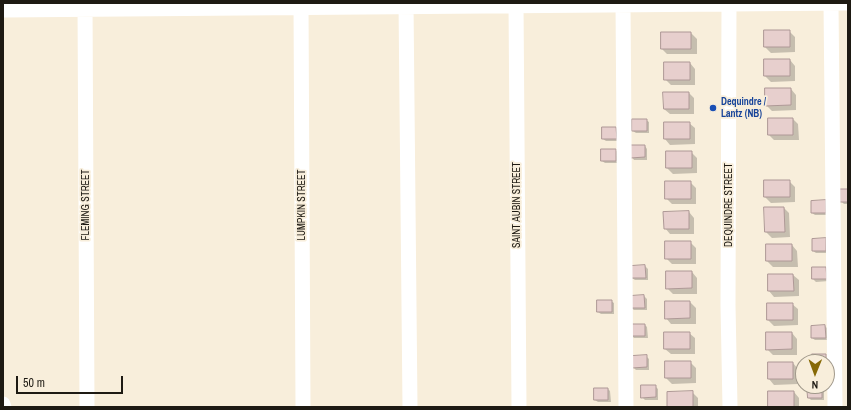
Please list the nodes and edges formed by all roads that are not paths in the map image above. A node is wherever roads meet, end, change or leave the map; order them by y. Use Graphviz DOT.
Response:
graph roads {
  1 [pos="831,3"];
  2 [pos="848,3"];
  3 [pos="729,4"];
  4 [pos="406,5"];
  5 [pos="516,5"];
  6 [pos="623,5"];
  7 [pos="85,6"];
  8 [pos="301,6"];
  9 [pos="3,10"];
  10 [pos="3,404"];
  11 [pos="4,407"];
  12 [pos="87,407"];
  13 [pos="303,407"];
  14 [pos="410,407"];
  15 [pos="519,407"];
  16 [pos="626,407"];
  17 [pos="730,407"];
  18 [pos="835,407"];
  1 -- 2 [label="street"];
  1 -- 3 [label="street"];
  1 -- 18 [label="street"];
  3 -- 6 [label="street"];
  3 -- 17 [label="street, DEQUINDRE STREET"];
  4 -- 5 [label="street"];
  4 -- 8 [label="street"];
  4 -- 14 [label="street"];
  5 -- 6 [label="street"];
  5 -- 15 [label="street, SAINT AUBIN STREET"];
  6 -- 16 [label="street"];
  7 -- 8 [label="street"];
  7 -- 9 [label="street"];
  7 -- 12 [label="street, FLEMING STREET"];
  8 -- 13 [label="street, LUMPKIN STREET"];
  10 -- 11 [label="street"];
}
